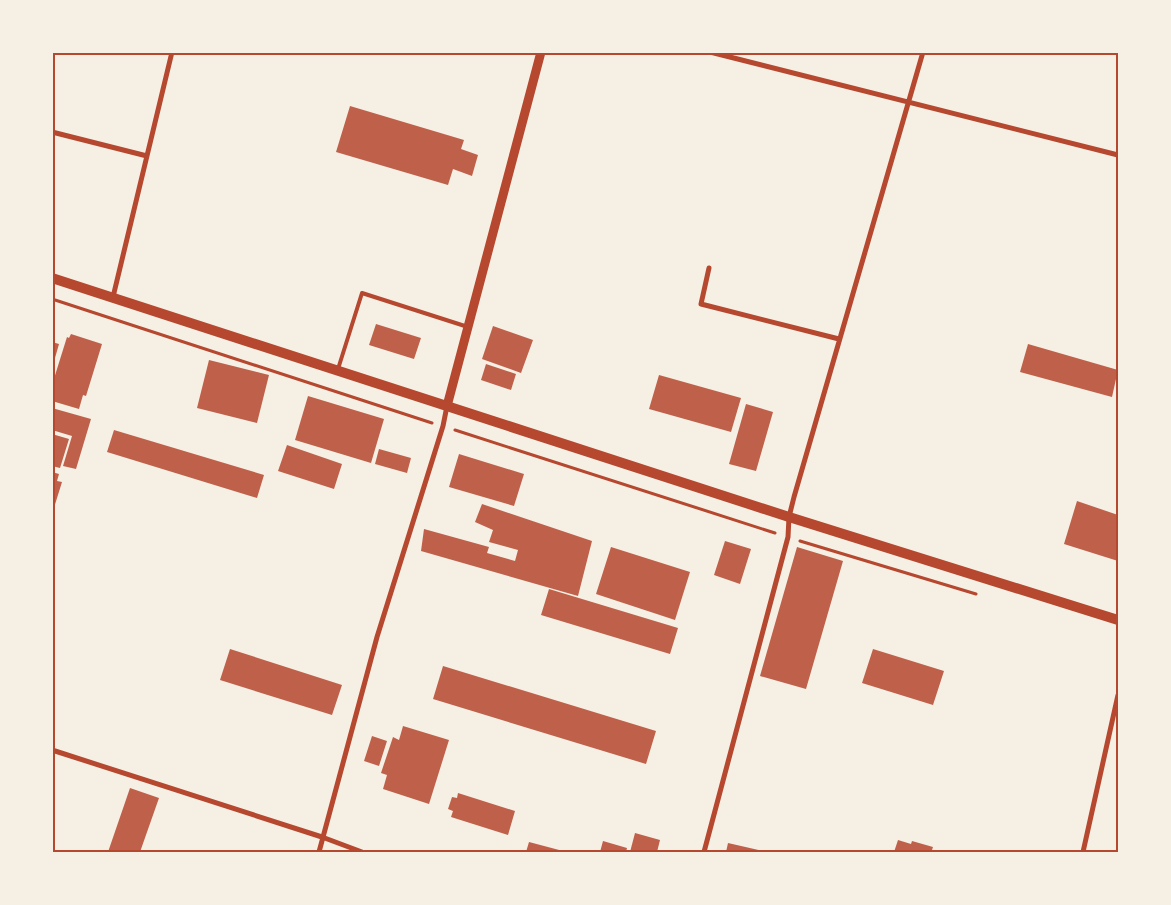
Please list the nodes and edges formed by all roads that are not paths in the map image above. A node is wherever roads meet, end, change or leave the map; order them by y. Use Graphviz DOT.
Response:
graph roads {
  1 [pos="172,52"];
  2 [pos="541,52"];
  3 [pos="710,52"];
  4 [pos="923,52"];
  5 [pos="908,102"];
  6 [pos="52,132"];
  7 [pos="1118,154"];
  8 [pos="147,156"];
  9 [pos="709,268"];
  10 [pos="52,278"];
  11 [pos="113,297"];
  12 [pos="470,328"];
  13 [pos="839,339"];
  14 [pos="337,371"];
  15 [pos="447,406"];
  16 [pos="789,517"];
  17 [pos="1118,620"];
  18 [pos="1118,695"];
  19 [pos="52,750"];
  20 [pos="322,837"];
  21 [pos="319,852"];
  22 [pos="362,852"];
  23 [pos="704,852"];
  24 [pos="1083,852"];
  1 -- 8 [label="street"];
  2 -- 12 [label="street"];
  3 -- 5 [label="street"];
  4 -- 5 [label="street"];
  5 -- 7 [label="street"];
  5 -- 13 [label="street"];
  6 -- 8 [label="street"];
  8 -- 11 [label="street"];
  9 -- 13 [label="street"];
  10 -- 11 [label="main road"];
  11 -- 14 [label="main road"];
  12 -- 14 [label="lane"];
  12 -- 15 [label="street"];
  13 -- 16 [label="street"];
  14 -- 15 [label="main road"];
  15 -- 16 [label="main road"];
  15 -- 20 [label="street"];
  16 -- 17 [label="main road"];
  16 -- 23 [label="street"];
  18 -- 24 [label="street"];
  19 -- 20 [label="street"];
  20 -- 21 [label="street"];
  20 -- 22 [label="street"];
}
